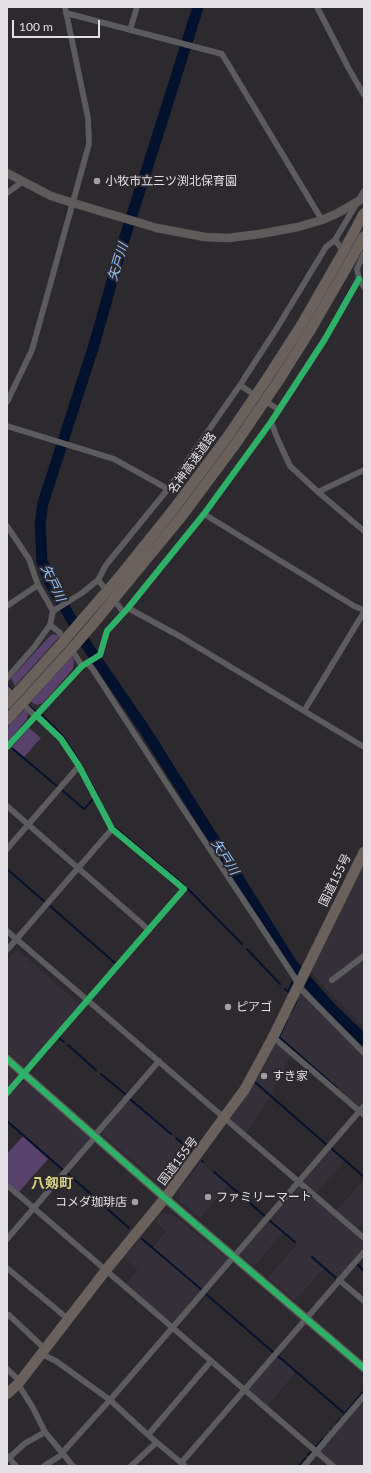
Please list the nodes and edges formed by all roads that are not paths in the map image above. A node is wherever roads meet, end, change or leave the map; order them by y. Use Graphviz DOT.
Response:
graph roads {
  1 [pos="137,7"];
  2 [pos="317,7"];
  3 [pos="65,10"];
  4 [pos="130,30"];
  5 [pos="364,95"];
  6 [pos="7,173"];
  7 [pos="22,182"];
  8 [pos="364,191"];
  9 [pos="7,193"];
  10 [pos="362,200"];
  11 [pos="73,203"];
  12 [pos="364,213"];
  13 [pos="322,220"];
  14 [pos="364,236"];
  15 [pos="335,240"];
  16 [pos="364,253"];
  17 [pos="353,267"];
  18 [pos="359,279"];
  19 [pos="364,287"];
  20 [pos="240,385"];
  21 [pos="250,392"];
  22 [pos="7,402"];
  23 [pos="270,404"];
  24 [pos="280,410"];
  25 [pos="271,422"];
  26 [pos="7,426"];
  27 [pos="364,470"];
  28 [pos="168,490"];
  29 [pos="318,492"];
  30 [pos="204,514"];
  31 [pos="7,526"];
  32 [pos="364,531"];
  33 [pos="98,580"];
  34 [pos="38,585"];
  35 [pos="102,586"];
  36 [pos="118,605"];
  37 [pos="7,606"];
  38 [pos="128,608"];
  39 [pos="54,611"];
  40 [pos="123,612"];
  41 [pos="364,613"];
  42 [pos="50,625"];
  43 [pos="86,664"];
  44 [pos="7,678"];
  45 [pos="7,704"];
  46 [pos="27,708"];
  47 [pos="304,711"];
  48 [pos="36,716"];
  49 [pos="7,720"];
  50 [pos="7,747"];
  51 [pos="364,747"];
  52 [pos="79,766"];
  53 [pos="7,806"];
  54 [pos="28,824"];
  55 [pos="112,829"];
  56 [pos="7,849"];
  57 [pos="364,852"];
  58 [pos="78,868"];
  59 [pos="149,930"];
  60 [pos="7,931"];
  61 [pos="16,939"];
  62 [pos="7,950"];
  63 [pos="364,956"];
  64 [pos="332,980"];
  65 [pos="298,984"];
  66 [pos="87,1000"];
  67 [pos="273,1037"];
  68 [pos="364,1053"];
  69 [pos="7,1059"];
  70 [pos="159,1061"];
  71 [pos="24,1074"];
  72 [pos="7,1093"];
  73 [pos="364,1106"];
  74 [pos="362,1113"];
  75 [pos="225,1118"];
  76 [pos="95,1136"];
  77 [pos="299,1182"];
  78 [pos="7,1185"];
  79 [pos="165,1198"];
  80 [pos="34,1208"];
  81 [pos="364,1238"];
  82 [pos="7,1239"];
  83 [pos="364,1252"];
  84 [pos="235,1257"];
  85 [pos="106,1270"];
  86 [pos="8,1271"];
  87 [pos="339,1280"];
  88 [pos="364,1302"];
  89 [pos="7,1317"];
  90 [pos="306,1318"];
  91 [pos="68,1319"];
  92 [pos="173,1328"];
  93 [pos="43,1351"];
  94 [pos="211,1361"];
  95 [pos="364,1368"];
  96 [pos="7,1369"];
  97 [pos="19,1382"];
  98 [pos="244,1390"];
  99 [pos="7,1394"];
  100 [pos="364,1396"];
  101 [pos="110,1400"];
  102 [pos="45,1432"];
  103 [pos="148,1435"];
  104 [pos="156,1443"];
  105 [pos="316,1452"];
  106 [pos="63,1453"];
  107 [pos="8,1457"];
  108 [pos="183,1464"];
  109 [pos="16,1466"];
  110 [pos="44,1466"];
  111 [pos="73,1466"];
  112 [pos="132,1466"];
  113 [pos="304,1466"];
  114 [pos="333,1466"];
  1 -- 4 [label="street"];
  2 -- 5 [label="street"];
  3 -- 4 [label="street"];
  3 -- 11 [label="street"];
  4 -- 13 [label="street"];
  6 -- 7 [label="street"];
  7 -- 9 [label="street"];
  7 -- 11 [label="street"];
  8 -- 10 [label="street"];
  10 -- 13 [label="street"];
  10 -- 15 [label="street"];
  11 -- 13 [label="street"];
  11 -- 22 [label="street"];
  12 -- 45 [label="highway, 名神高速道路, bridge"];
  14 -- 17 [label="highway, 名神高速道路, bridge"];
  15 -- 17 [label="street"];
  15 -- 20 [label="street"];
  16 -- 17 [label="street"];
  17 -- 18 [label="street"];
  17 -- 49 [label="highway, 名神高速道路, bridge"];
  18 -- 19 [label="street"];
  18 -- 24 [label="street"];
  20 -- 21 [label="street"];
  20 -- 28 [label="street"];
  23 -- 24 [label="street"];
  24 -- 25 [label="street"];
  25 -- 29 [label="street"];
  25 -- 30 [label="street"];
  26 -- 28 [label="street"];
  27 -- 29 [label="street"];
  28 -- 33 [label="street"];
  29 -- 32 [label="street"];
  30 -- 38 [label="street"];
  30 -- 41 [label="street"];
  31 -- 34 [label="street"];
  33 -- 35 [label="street"];
  33 -- 39 [label="street"];
  34 -- 37 [label="street"];
  34 -- 39 [label="street"];
  36 -- 40 [label="street"];
  38 -- 40 [label="street"];
  38 -- 47 [label="street"];
  39 -- 42 [label="street"];
  40 -- 43 [label="street"];
  41 -- 47 [label="street"];
  42 -- 43 [label="street"];
  42 -- 44 [label="street"];
  43 -- 48 [label="street"];
  43 -- 65 [label="street"];
  46 -- 48 [label="street"];
  47 -- 51 [label="street"];
  48 -- 50 [label="street"];
  48 -- 52 [label="street"];
  52 -- 54 [label="street"];
  52 -- 55 [label="street"];
  53 -- 54 [label="street"];
  54 -- 56 [label="street"];
  54 -- 58 [label="street"];
  55 -- 58 [label="street"];
  55 -- 59 [label="street"];
  57 -- 65 [label="highway, 国道155号"];
  58 -- 59 [label="street"];
  58 -- 61 [label="street"];
  59 -- 66 [label="street"];
  60 -- 61 [label="street"];
  61 -- 62 [label="street"];
  61 -- 66 [label="street"];
  63 -- 64 [label="street"];
  65 -- 67 [label="highway, 国道155号"];
  65 -- 68 [label="street"];
  66 -- 70 [label="street"];
  66 -- 71 [label="street"];
  67 -- 74 [label="street"];
  67 -- 75 [label="highway, 国道155号"];
  69 -- 71 [label="street"];
  70 -- 75 [label="street"];
  70 -- 76 [label="street"];
  71 -- 72 [label="street"];
  71 -- 76 [label="street"];
  73 -- 74 [label="street"];
  74 -- 77 [label="street"];
  75 -- 77 [label="street"];
  75 -- 79 [label="highway, 国道155号"];
  76 -- 79 [label="street"];
  76 -- 80 [label="street"];
  77 -- 81 [label="street"];
  77 -- 84 [label="street"];
  78 -- 80 [label="street"];
  79 -- 84 [label="street"];
  79 -- 85 [label="highway, 国道155号"];
  80 -- 82 [label="street"];
  80 -- 85 [label="street"];
  83 -- 87 [label="street"];
  84 -- 90 [label="street"];
  84 -- 92 [label="street"];
  85 -- 91 [label="highway, 国道155号"];
  85 -- 92 [label="street"];
  86 -- 91 [label="street"];
  87 -- 88 [label="street"];
  87 -- 90 [label="street"];
  89 -- 93 [label="street"];
  90 -- 95 [label="street"];
  90 -- 98 [label="street"];
  91 -- 93 [label="highway, 国道155号"];
  92 -- 94 [label="street"];
  92 -- 101 [label="street"];
  93 -- 97 [label="highway, 国道155号"];
  93 -- 101 [label="street"];
  94 -- 98 [label="street"];
  94 -- 103 [label="street"];
  96 -- 97 [label="street"];
  97 -- 99 [label="highway, 国道155号"];
  97 -- 102 [label="street"];
  98 -- 105 [label="street"];
  98 -- 108 [label="street"];
  100 -- 105 [label="street"];
  101 -- 103 [label="street"];
  101 -- 106 [label="street"];
  102 -- 106 [label="street"];
  102 -- 107 [label="street"];
  103 -- 104 [label="street"];
  104 -- 108 [label="street"];
  104 -- 112 [label="street"];
  105 -- 113 [label="street"];
  105 -- 114 [label="street"];
  106 -- 110 [label="street"];
  106 -- 111 [label="street"];
  107 -- 109 [label="street"];
}
